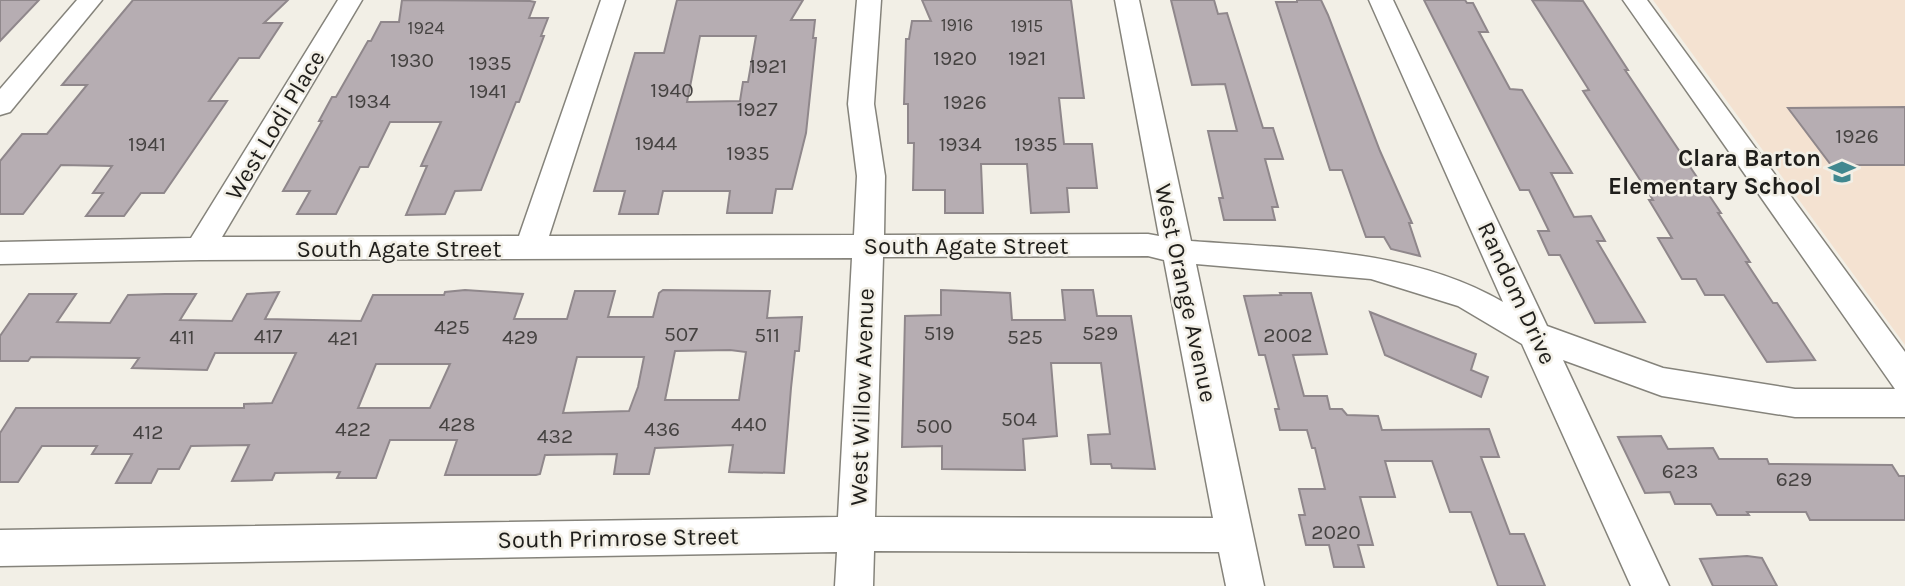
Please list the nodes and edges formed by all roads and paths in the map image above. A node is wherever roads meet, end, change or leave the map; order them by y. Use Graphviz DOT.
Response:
graph roads {
  1 [pos="90,0"];
  2 [pos="350,0"];
  3 [pos="613,0"];
  4 [pos="869,0"];
  5 [pos="1127,0"];
  6 [pos="1381,0"];
  7 [pos="1635,0"];
  8 [pos="0,106"];
  9 [pos="867,247"];
  10 [pos="200,249"];
  11 [pos="530,249"];
  12 [pos="1177,251"];
  13 [pos="0,253"];
  14 [pos="1538,337"];
  15 [pos="1905,378"];
  16 [pos="1905,404"];
  17 [pos="857,534"];
  18 [pos="1236,535"];
  19 [pos="0,548"];
  20 [pos="854,586"];
  21 [pos="1245,586"];
  22 [pos="1650,586"];
  1 -- 8 [label="street"];
  2 -- 10 [label="street, West Lodi Place"];
  3 -- 11 [label="street"];
  4 -- 9 [label="street, West Willow Avenue"];
  5 -- 12 [label="street, West Orange Avenue"];
  6 -- 14 [label="street, Random Drive"];
  7 -- 15 [label="street"];
  9 -- 11 [label="street, South Agate Street"];
  9 -- 12 [label="street, South Agate Street"];
  9 -- 17 [label="street, West Willow Avenue"];
  10 -- 11 [label="street, South Agate Street"];
  10 -- 13 [label="street, South Agate Street"];
  12 -- 14 [label="street, South Agate Street"];
  12 -- 18 [label="street, West Orange Avenue"];
  14 -- 16 [label="street, South Agate Street"];
  14 -- 22 [label="street, Random Drive"];
  17 -- 18 [label="street, South Primrose Street"];
  17 -- 19 [label="street, South Primrose Street"];
  17 -- 20 [label="street, West Willow Avenue"];
  18 -- 21 [label="street, West Orange Avenue"];
}
